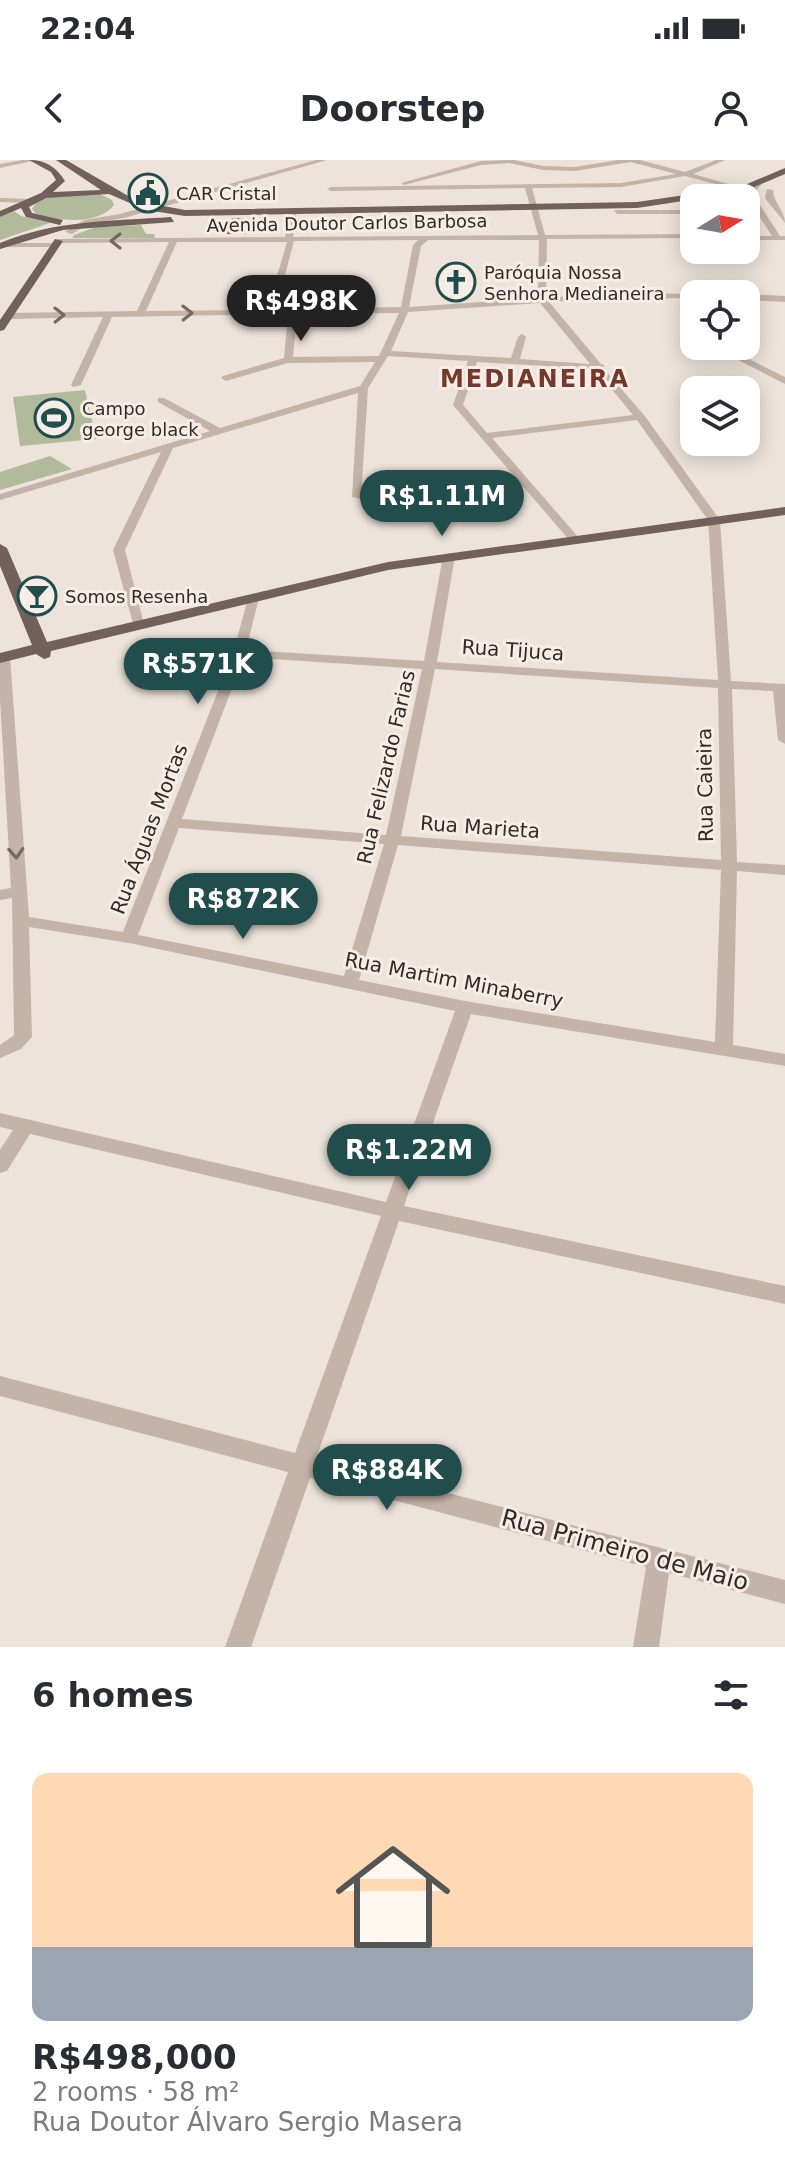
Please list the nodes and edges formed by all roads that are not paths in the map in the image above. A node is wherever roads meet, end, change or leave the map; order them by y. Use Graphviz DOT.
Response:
graph roads {
  1 [pos="33,160"];
  2 [pos="60,160"];
  3 [pos="324,160"];
  4 [pos="537,160"];
  5 [pos="631,160"];
  6 [pos="722,160"];
  7 [pos="509,161"];
  8 [pos="279,164"];
  9 [pos="0,166"];
  10 [pos="293,169"];
  11 [pos="785,171"];
  12 [pos="686,174"];
  13 [pos="785,181"];
  14 [pos="719,184"];
  15 [pos="759,184"];
  16 [pos="528,188"];
  17 [pos="331,189"];
  18 [pos="380,189"];
  19 [pos="769,190"];
  20 [pos="760,191"];
  21 [pos="115,194"];
  22 [pos="44,195"];
  23 [pos="0,200"];
  24 [pos="680,200"];
  25 [pos="31,201"];
  26 [pos="162,203"];
  27 [pos="138,204"];
  28 [pos="680,205"];
  29 [pos="148,208"];
  30 [pos="534,210"];
  31 [pos="289,212"];
  32 [pos="617,212"];
  33 [pos="680,212"];
  34 [pos="782,212"];
  35 [pos="170,213"];
  36 [pos="761,213"];
  37 [pos="0,214"];
  38 [pos="785,221"];
  39 [pos="87,222"];
  40 [pos="782,236"];
  41 [pos="760,237"];
  42 [pos="426,238"];
  43 [pos="543,238"];
  44 [pos="680,238"];
  45 [pos="174,240"];
  46 [pos="267,240"];
  47 [pos="291,240"];
  48 [pos="59,242"];
  49 [pos="2,244"];
  50 [pos="416,249"];
  51 [pos="680,295"];
  52 [pos="760,298"];
  53 [pos="785,299"];
  54 [pos="542,300"];
  55 [pos="405,310"];
  56 [pos="271,312"];
  57 [pos="293,312"];
  58 [pos="109,314"];
  59 [pos="140,314"];
  60 [pos="4,316"];
  61 [pos="0,328"];
  62 [pos="522,337"];
  63 [pos="385,356"];
  64 [pos="288,360"];
  65 [pos="473,360"];
  66 [pos="743,360"];
  67 [pos="514,362"];
  68 [pos="601,367"];
  69 [pos="785,371"];
  70 [pos="772,375"];
  71 [pos="226,378"];
  72 [pos="785,381"];
  73 [pos="76,385"];
  74 [pos="363,388"];
  75 [pos="161,400"];
  76 [pos="640,417"];
  77 [pos="220,432"];
  78 [pos="486,436"];
  79 [pos="168,449"];
  80 [pos="0,497"];
  81 [pos="357,497"];
  82 [pos="785,511"];
  83 [pos="714,520"];
  84 [pos="574,539"];
  85 [pos="0,548"];
  86 [pos="449,556"];
  87 [pos="253,598"];
  88 [pos="181,616"];
  89 [pos="138,624"];
  90 [pos="42,651"];
  91 [pos="239,653"];
  92 [pos="2,661"];
  93 [pos="430,664"];
  94 [pos="725,684"];
  95 [pos="782,688"];
  96 [pos="785,740"];
  97 [pos="173,823"];
  98 [pos="392,841"];
  99 [pos="729,866"];
  100 [pos="785,870"];
  101 [pos="18,892"];
  102 [pos="0,895"];
  103 [pos="21,921"];
  104 [pos="129,938"];
  105 [pos="350,983"];
  106 [pos="465,1007"];
  107 [pos="724,1050"];
  108 [pos="0,1052"];
  109 [pos="785,1060"];
  110 [pos="0,1120"];
  111 [pos="25,1126"];
  112 [pos="0,1166"];
  113 [pos="394,1211"];
  114 [pos="785,1295"];
  115 [pos="0,1386"];
  116 [pos="301,1465"];
  117 [pos="659,1560"];
  118 [pos="785,1592"];
  119 [pos="238,1647"];
  120 [pos="646,1647"];
  1 -- 9 [label="street"];
  1 -- 22 [label="main road"];
  2 -- 21 [label="main road"];
  3 -- 10 [label="street"];
  4 -- 7 [label="street"];
  5 -- 7 [label="street"];
  5 -- 12 [label="street"];
  6 -- 12 [label="street"];
  7 -- 18 [label="street"];
  8 -- 10 [label="street"];
  10 -- 26 [label="street"];
  11 -- 15 [label="main road"];
  12 -- 14 [label="street"];
  12 -- 16 [label="street"];
  13 -- 19 [label="main road"];
  16 -- 18 [label="street"];
  16 -- 30 [label="street"];
  17 -- 18 [label="street"];
  19 -- 20 [label="main road"];
  19 -- 34 [label="street"];
  21 -- 22 [label="main road"];
  21 -- 27 [label="main road"];
  21 -- 39 [label="main road"];
  22 -- 25 [label="main road"];
  23 -- 25 [label="street"];
  24 -- 30 [label="main road"];
  25 -- 37 [label="main road"];
  25 -- 39 [label="main road"];
  26 -- 27 [label="street"];
  26 -- 29 [label="street"];
  26 -- 35 [label="street"];
  27 -- 29 [label="main road"];
  28 -- 32 [label="main road"];
  29 -- 35 [label="main road"];
  29 -- 39 [label="street"];
  30 -- 31 [label="main road"];
  30 -- 32 [label="main road"];
  30 -- 43 [label="street"];
  31 -- 35 [label="main road"];
  31 -- 39 [label="main road"];
  31 -- 46 [label="street"];
  31 -- 47 [label="street"];
  32 -- 33 [label="street"];
  34 -- 38 [label="street"];
  36 -- 40 [label="street"];
  39 -- 48 [label="street"];
  39 -- 49 [label="main road"];
  40 -- 41 [label="street"];
  42 -- 43 [label="street, Avenida Doutor Carlos Barbosa"];
  42 -- 47 [label="street, Avenida Doutor Carlos Barbosa"];
  42 -- 50 [label="street"];
  43 -- 44 [label="street, Avenida Doutor Carlos Barbosa"];
  43 -- 50 [label="street, Avenida Doutor Carlos Barbosa"];
  43 -- 54 [label="street"];
  45 -- 46 [label="street, Avenida Doutor Carlos Barbosa"];
  45 -- 48 [label="street, Avenida Doutor Carlos Barbosa, one-way"];
  45 -- 59 [label="street"];
  46 -- 47 [label="street, Avenida Doutor Carlos Barbosa"];
  47 -- 56 [label="street"];
  48 -- 49 [label="main road, Avenida Doutor Carlos Barbosa"];
  48 -- 60 [label="main road"];
  50 -- 55 [label="street"];
  51 -- 54 [label="street"];
  52 -- 53 [label="street"];
  54 -- 55 [label="street"];
  54 -- 68 [label="street"];
  55 -- 57 [label="street"];
  55 -- 63 [label="street"];
  56 -- 57 [label="street"];
  59 -- 56 [label="street, one-way"];
  57 -- 64 [label="street"];
  58 -- 59 [label="street"];
  60 -- 58 [label="street, one-way"];
  58 -- 73 [label="street"];
  60 -- 61 [label="main road"];
  62 -- 67 [label="street"];
  63 -- 64 [label="street"];
  63 -- 65 [label="street"];
  63 -- 74 [label="street"];
  64 -- 71 [label="street"];
  65 -- 67 [label="street"];
  65 -- 78 [label="street"];
  66 -- 70 [label="street"];
  67 -- 68 [label="street"];
  68 -- 76 [label="street"];
  69 -- 70 [label="street"];
  70 -- 72 [label="street"];
  74 -- 77 [label="street"];
  74 -- 81 [label="street"];
  75 -- 77 [label="street"];
  76 -- 78 [label="street"];
  76 -- 83 [label="street"];
  77 -- 79 [label="street"];
  78 -- 84 [label="street"];
  79 -- 80 [label="street"];
  79 -- 89 [label="street"];
  82 -- 83 [label="main road"];
  83 -- 84 [label="main road"];
  83 -- 94 [label="street, Rua Caieira"];
  84 -- 86 [label="main road"];
  85 -- 90 [label="main road"];
  86 -- 87 [label="main road"];
  86 -- 93 [label="street, Rua Felizardo Farias"];
  87 -- 88 [label="main road"];
  87 -- 91 [label="street, Rua Águas Mortas"];
  88 -- 89 [label="main road"];
  88 -- 90 [label="main road"];
  89 -- 90 [label="main road"];
  90 -- 92 [label="main road"];
  91 -- 93 [label="street, Rua Tijuca"];
  91 -- 97 [label="street, Rua Águas Mortas"];
  92 -- 101 [label="street, one-way"];
  93 -- 94 [label="street, Rua Tijuca"];
  93 -- 98 [label="street, Rua Felizardo Farias"];
  94 -- 95 [label="street, Rua Tijuca"];
  94 -- 99 [label="street, Rua Caieira"];
  95 -- 96 [label="street"];
  97 -- 98 [label="street, Rua Marieta"];
  97 -- 104 [label="street, Rua Águas Mortas"];
  98 -- 99 [label="street, Rua Marieta"];
  98 -- 105 [label="street, Rua Felizardo Farias"];
  99 -- 100 [label="street, Rua Marieta"];
  99 -- 107 [label="street, Rua Caieira"];
  101 -- 102 [label="street"];
  101 -- 103 [label="street"];
  103 -- 104 [label="street, Rua Martim Minaberry"];
  103 -- 108 [label="street"];
  104 -- 105 [label="street, Rua Martim Minaberry"];
  105 -- 106 [label="street, Rua Martim Minaberry"];
  106 -- 107 [label="street, Rua Martim Minaberry"];
  106 -- 113 [label="street"];
  107 -- 109 [label="street, Rua Martim Minaberry"];
  110 -- 111 [label="street"];
  111 -- 112 [label="street"];
  111 -- 113 [label="street"];
  113 -- 114 [label="street"];
  113 -- 116 [label="street"];
  115 -- 116 [label="street, Rua Primeiro de Maio"];
  116 -- 117 [label="street, Rua Primeiro de Maio"];
  116 -- 119 [label="street"];
  117 -- 118 [label="street, Rua Primeiro de Maio"];
  117 -- 120 [label="street"];
}
